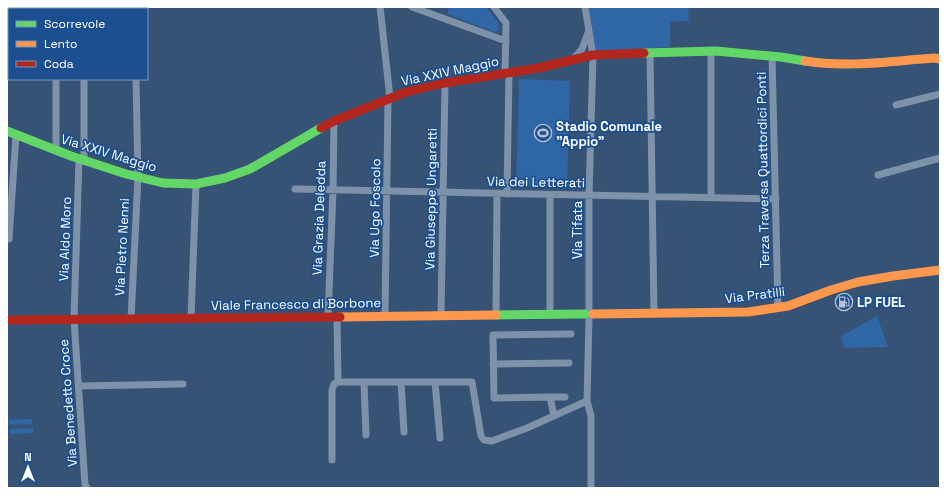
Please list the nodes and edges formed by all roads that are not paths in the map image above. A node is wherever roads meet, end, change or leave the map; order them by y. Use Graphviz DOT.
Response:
graph roads {
  1 [pos="380,7"];
  2 [pos="412,7"];
  3 [pos="494,7"];
  4 [pos="585,7"];
  5 [pos="589,30"];
  6 [pos="506,42"];
  7 [pos="712,51"];
  8 [pos="650,52"];
  9 [pos="593,55"];
  10 [pos="776,56"];
  11 [pos="938,58"];
  12 [pos="572,60"];
  13 [pos="507,73"];
  14 [pos="56,80"];
  15 [pos="84,80"];
  16 [pos="136,80"];
  17 [pos="445,83"];
  18 [pos="940,94"];
  19 [pos="389,99"];
  20 [pos="896,105"];
  21 [pos="334,121"];
  22 [pos="11,133"];
  23 [pos="56,150"];
  24 [pos="11,157"];
  25 [pos="940,158"];
  26 [pos="82,160"];
  27 [pos="878,175"];
  28 [pos="138,177"];
  29 [pos="196,184"];
  30 [pos="295,189"];
  31 [pos="333,190"];
  32 [pos="387,191"];
  33 [pos="443,192"];
  34 [pos="496,194"];
  35 [pos="507,194"];
  36 [pos="550,195"];
  37 [pos="590,195"];
  38 [pos="653,196"];
  39 [pos="712,197"];
  40 [pos="776,198"];
  41 [pos="7,240"];
  42 [pos="940,270"];
  43 [pos="778,308"];
  44 [pos="589,314"];
  45 [pos="654,314"];
  46 [pos="496,315"];
  47 [pos="550,315"];
  48 [pos="386,316"];
  49 [pos="440,316"];
  50 [pos="332,317"];
  51 [pos="192,318"];
  52 [pos="74,319"];
  53 [pos="131,319"];
  54 [pos="7,320"];
  55 [pos="571,334"];
  56 [pos="569,363"];
  57 [pos="493,364"];
  58 [pos="338,382"];
  59 [pos="364,382"];
  60 [pos="401,382"];
  61 [pos="435,382"];
  62 [pos="183,384"];
  63 [pos="78,386"];
  64 [pos="550,397"];
  65 [pos="564,397"];
  66 [pos="587,401"];
  67 [pos="554,416"];
  68 [pos="404,432"];
  69 [pos="366,435"];
  70 [pos="440,438"];
  71 [pos="332,460"];
  72 [pos="86,486"];
  73 [pos="591,488"];
  1 -- 19 [label="street, Via Ugo Foscolo"];
  2 -- 6 [label="street"];
  3 -- 6 [label="street"];
  4 -- 5 [label="street, Via Tifata"];
  5 -- 9 [label="street, Via Tifata"];
  5 -- 12 [label="street"];
  6 -- 13 [label="street"];
  7 -- 8 [label="street, Via XXIV Maggio"];
  7 -- 10 [label="street, Via XXIV Maggio"];
  7 -- 39 [label="street"];
  8 -- 9 [label="street, Via XXIV Maggio"];
  8 -- 38 [label="street"];
  9 -- 12 [label="street, Via XXIV Maggio"];
  9 -- 37 [label="street, Via Tifata"];
  10 -- 11 [label="street, Via XXIV Maggio"];
  10 -- 40 [label="street, Terza Traversa Quattordici Ponti"];
  12 -- 13 [label="street, Via XXIV Maggio"];
  13 -- 17 [label="street, Via XXIV Maggio"];
  13 -- 35 [label="street"];
  14 -- 23 [label="street"];
  15 -- 26 [label="street, Via Aldo Moro"];
  16 -- 28 [label="street, Via Pietro Nenni"];
  17 -- 19 [label="street, Via XXIV Maggio"];
  17 -- 33 [label="street, Via Giuseppe Ungaretti"];
  18 -- 20 [label="street"];
  19 -- 21 [label="street, Via XXIV Maggio"];
  19 -- 32 [label="street, Via Ugo Foscolo"];
  21 -- 29 [label="street, Via XXIV Maggio"];
  21 -- 31 [label="street, Via Grazia Deledda"];
  22 -- 23 [label="street, Via XXIV Maggio"];
  22 -- 24 [label="street"];
  23 -- 26 [label="street, Via XXIV Maggio"];
  24 -- 41 [label="street"];
  25 -- 27 [label="street"];
  26 -- 28 [label="street, Via XXIV Maggio"];
  26 -- 52 [label="street, Via Aldo Moro"];
  28 -- 29 [label="street, Via XXIV Maggio"];
  28 -- 53 [label="street, Via Pietro Nenni"];
  29 -- 51 [label="street"];
  30 -- 31 [label="street, Via dei Letterati"];
  31 -- 32 [label="street, Via dei Letterati"];
  31 -- 50 [label="street, Via Grazia Deledda"];
  32 -- 33 [label="street, Via dei Letterati"];
  32 -- 48 [label="street, Via Ugo Foscolo"];
  33 -- 34 [label="street, Via dei Letterati"];
  33 -- 49 [label="street, Via Giuseppe Ungaretti"];
  34 -- 35 [label="street, Via dei Letterati"];
  34 -- 46 [label="street"];
  35 -- 36 [label="street, Via dei Letterati"];
  36 -- 37 [label="street, Via dei Letterati"];
  36 -- 47 [label="street"];
  37 -- 38 [label="street, Via dei Letterati"];
  37 -- 44 [label="street, Via Tifata"];
  38 -- 39 [label="street, Via dei Letterati"];
  38 -- 45 [label="street"];
  39 -- 40 [label="street, Via dei Letterati"];
  40 -- 43 [label="street, Terza Traversa Quattordici Ponti"];
  42 -- 43 [label="street, Via Pratilli"];
  43 -- 45 [label="street, Via Pratilli"];
  44 -- 45 [label="street, Via Pratilli"];
  44 -- 47 [label="street, Viale Francesco di Borbone"];
  44 -- 66 [label="street, Via Tifata"];
  46 -- 47 [label="street, Viale Francesco di Borbone"];
  46 -- 49 [label="street, Viale Francesco di Borbone"];
  48 -- 49 [label="street, Viale Francesco di Borbone"];
  48 -- 50 [label="street, Viale Francesco di Borbone"];
  50 -- 51 [label="street, Viale Francesco di Borbone"];
  50 -- 58 [label="street, Via Grazia Deledda"];
  51 -- 53 [label="street, Viale Francesco di Borbone"];
  52 -- 53 [label="street, Viale Francesco di Borbone"];
  52 -- 54 [label="street, Viale Francesco di Borbone"];
  52 -- 63 [label="street, Via Benedetto Croce"];
  55 -- 57 [label="street"];
  56 -- 57 [label="street"];
  57 -- 64 [label="street"];
  58 -- 59 [label="street"];
  58 -- 71 [label="street"];
  59 -- 60 [label="street"];
  59 -- 69 [label="street"];
  60 -- 61 [label="street"];
  60 -- 68 [label="street"];
  61 -- 67 [label="street"];
  61 -- 70 [label="street"];
  62 -- 63 [label="street"];
  63 -- 72 [label="street, Via Benedetto Croce"];
  64 -- 65 [label="street"];
  64 -- 67 [label="street"];
  66 -- 67 [label="street"];
  66 -- 73 [label="street, Via Tifata"];
}
